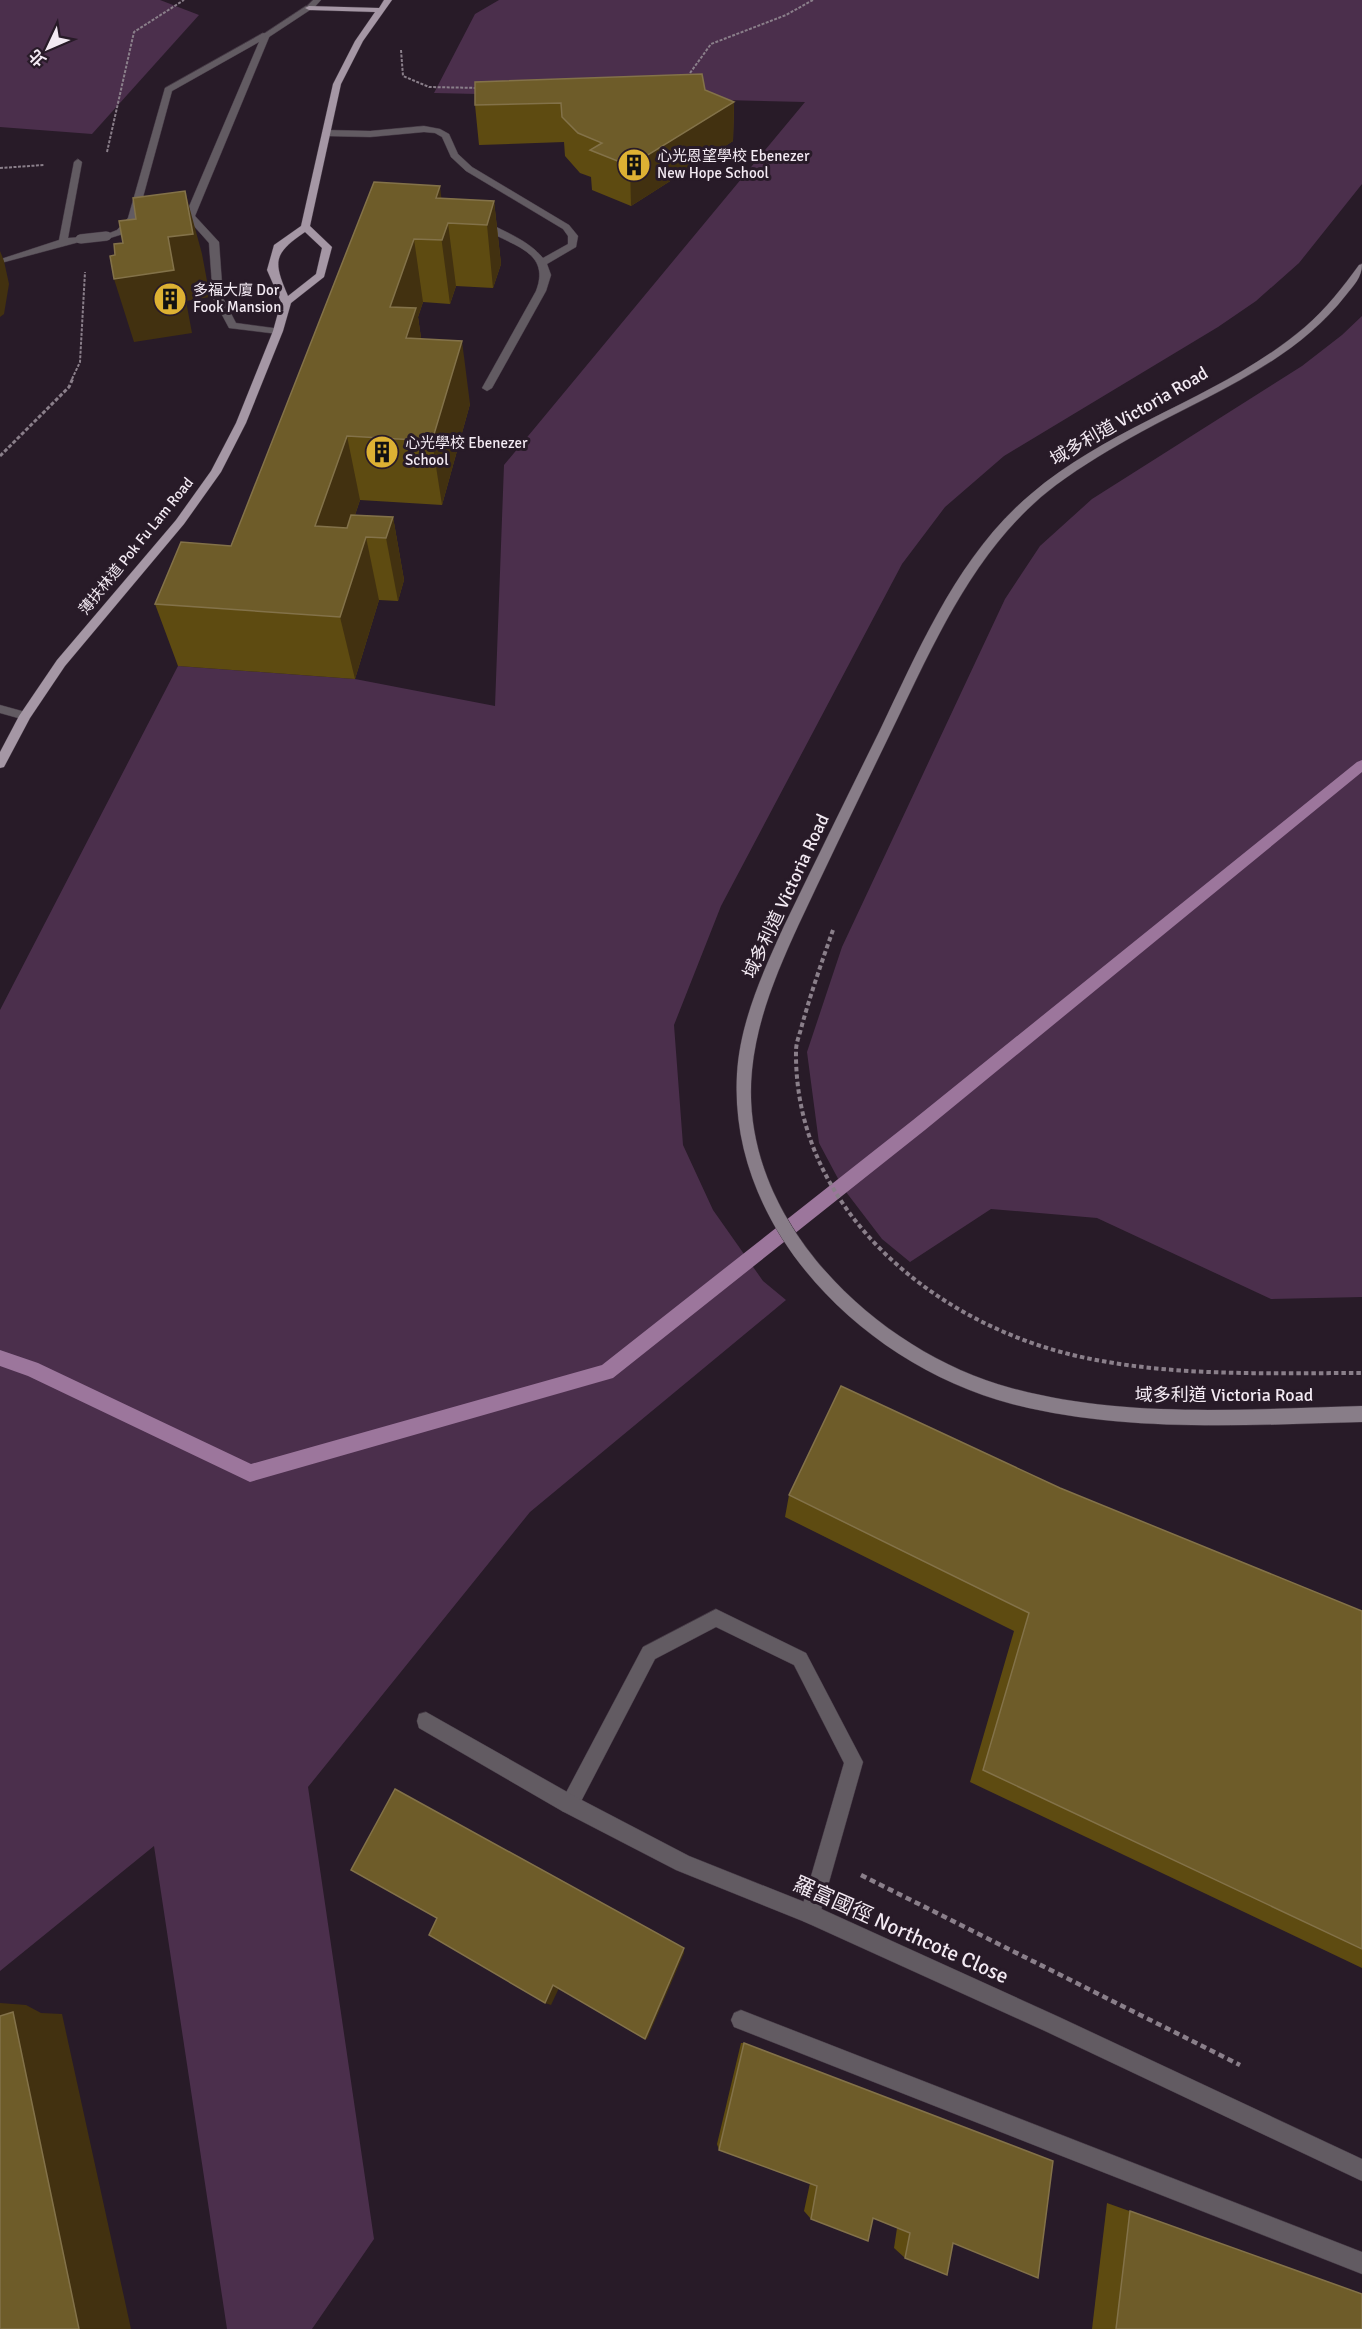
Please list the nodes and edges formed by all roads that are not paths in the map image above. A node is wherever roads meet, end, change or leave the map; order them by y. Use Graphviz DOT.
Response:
graph roads {
  1 [pos="317,0"];
  2 [pos="388,0"];
  3 [pos="309,8"];
  4 [pos="380,10"];
  5 [pos="266,35"];
  6 [pos="326,133"];
  7 [pos="78,162"];
  8 [pos="483,224"];
  9 [pos="305,227"];
  10 [pos="63,242"];
  11 [pos="4,261"];
  12 [pos="543,262"];
  13 [pos="1362,267"];
  14 [pos="286,302"];
  15 [pos="278,331"];
  16 [pos="487,388"];
  17 [pos="0,709"];
  18 [pos="25,716"];
  19 [pos="0,764"];
  20 [pos="1362,1414"];
  21 [pos="426,1721"];
  22 [pos="570,1804"];
  23 [pos="810,1914"];
  24 [pos="741,2020"];
  25 [pos="1362,2170"];
  26 [pos="1362,2263"];
  1 -- 3 [label="street"];
  2 -- 4 [label="main road"];
  3 -- 4 [label="main road"];
  3 -- 5 [label="street"];
  4 -- 6 [label="main road"];
  5 -- 10 [label="street, bridge"];
  5 -- 15 [label="street"];
  6 -- 9 [label="main road"];
  6 -- 12 [label="street"];
  7 -- 10 [label="street"];
  8 -- 12 [label="street"];
  9 -- 14 [label="main road"];
  9 -- 14 [label="main road"];
  10 -- 11 [label="street"];
  12 -- 16 [label="street"];
  13 -- 20 [label="main road, 域多利道 Victoria Road"];
  14 -- 15 [label="main road, 薄扶林道 Pok Fu Lam Road"];
  15 -- 18 [label="main road, 薄扶林道 Pok Fu Lam Road"];
  17 -- 18 [label="street"];
  18 -- 19 [label="main road, 薄扶林道 Pok Fu Lam Road"];
  21 -- 22 [label="street, 羅富國徑 Northcote Close"];
  22 -- 23 [label="street, 羅富國徑 Northcote Close"];
  22 -- 23 [label="street"];
  23 -- 25 [label="street, 羅富國徑 Northcote Close"];
  24 -- 26 [label="street"];
}
